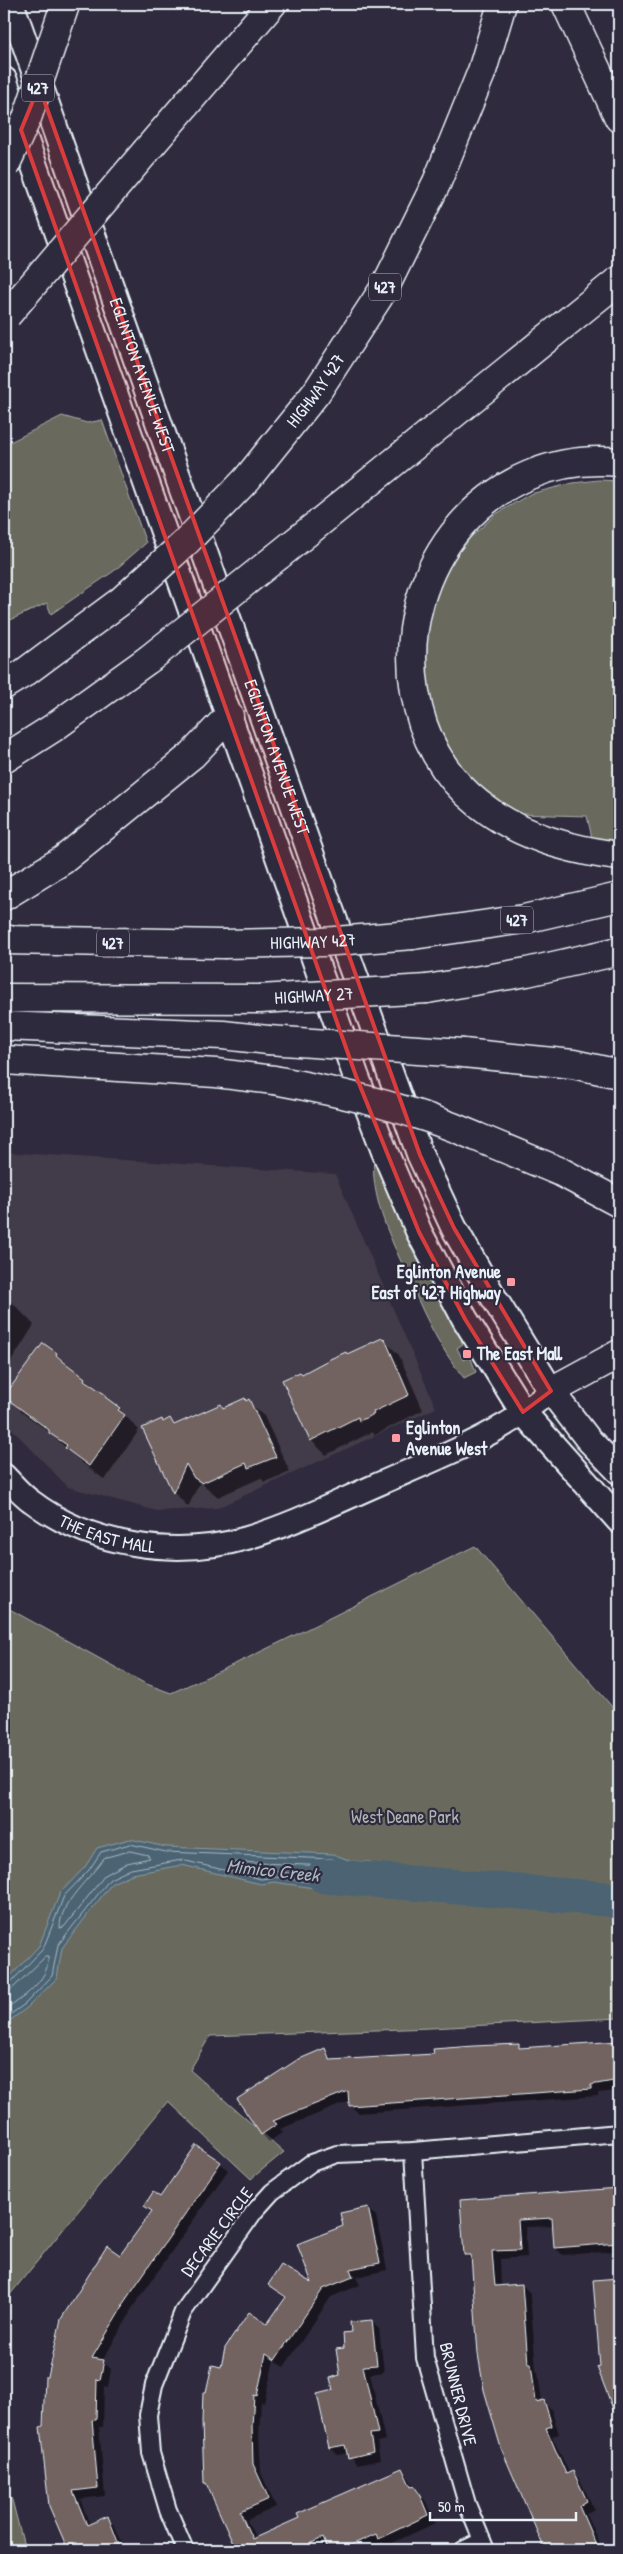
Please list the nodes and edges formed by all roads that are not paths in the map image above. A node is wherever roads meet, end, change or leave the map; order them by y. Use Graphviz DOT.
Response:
graph roads {
  1 [pos="11,4"];
  2 [pos="272,4"];
  3 [pos="502,4"];
  4 [pos="566,4"];
  5 [pos="65,5"];
  6 [pos="4,80"];
  7 [pos="619,118"];
  8 [pos="4,168"];
  9 [pos="619,280"];
  10 [pos="6,318"];
  11 [pos="619,462"];
  12 [pos="4,685"];
  13 [pos="229,716"];
  14 [pos="4,759"];
  15 [pos="619,856"];
  16 [pos="4,896"];
  17 [pos="619,897"];
  18 [pos="4,940"];
  19 [pos="619,951"];
  20 [pos="4,998"];
  21 [pos="4,1026"];
  22 [pos="4,1060"];
  23 [pos="619,1074"];
  24 [pos="619,1203"];
  25 [pos="619,1354"];
  26 [pos="551,1391"];
  27 [pos="523,1412"];
  28 [pos="619,1471"];
  29 [pos="4,1475"];
  30 [pos="619,1520"];
  31 [pos="619,2133"];
  32 [pos="413,2151"];
  33 [pos="484,2546"];
  34 [pos="185,2550"];
  35 [pos="463,2550"];
  1 -- 26 [label="main road, EGLINTON AVENUE WEST"];
  2 -- 10 [label="highway, bridge"];
  3 -- 12 [label="highway, HIGHWAY 427 / 427, bridge"];
  4 -- 7 [label="highway"];
  5 -- 8 [label="highway, 427, bridge"];
  6 -- 13 [label="main road, EGLINTON AVENUE WEST"];
  9 -- 14 [label="highway, bridge"];
  11 -- 15 [label="highway"];
  13 -- 16 [label="highway"];
  13 -- 27 [label="main road, EGLINTON AVENUE WEST"];
  17 -- 18 [label="highway, HIGHWAY 427 / 427, bridge"];
  19 -- 20 [label="highway, HIGHWAY 27, bridge"];
  21 -- 23 [label="highway, bridge"];
  22 -- 24 [label="highway, bridge"];
  25 -- 26 [label="highway"];
  26 -- 27 [label="main road, THE EAST MALL"];
  26 -- 28 [label="main road, EGLINTON AVENUE WEST"];
  27 -- 29 [label="main road, THE EAST MALL"];
  27 -- 30 [label="main road, EGLINTON AVENUE WEST"];
  31 -- 32 [label="street, DECARIE CIRCLE"];
  32 -- 33 [label="street, BRUNNER DRIVE"];
  32 -- 34 [label="street, DECARIE CIRCLE"];
  33 -- 35 [label="street"];
}
